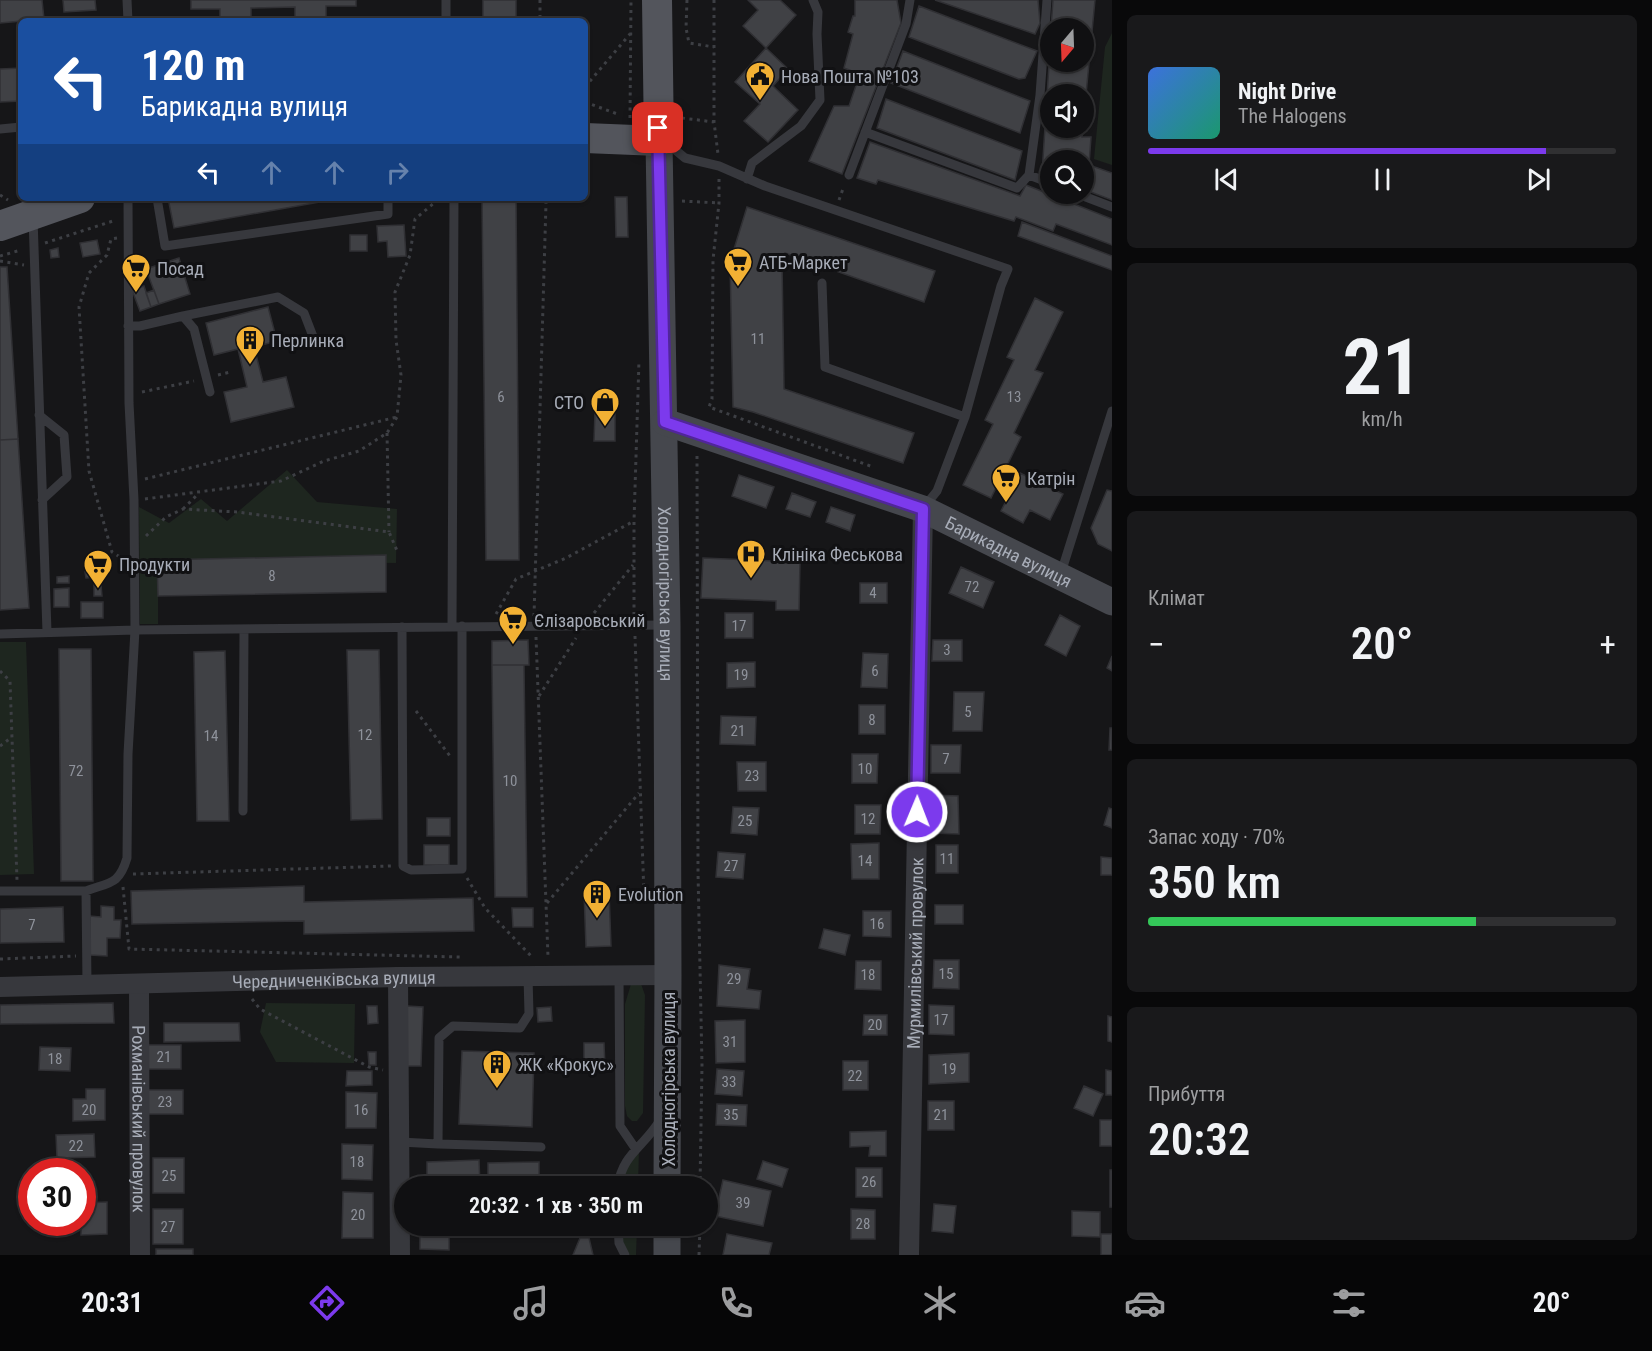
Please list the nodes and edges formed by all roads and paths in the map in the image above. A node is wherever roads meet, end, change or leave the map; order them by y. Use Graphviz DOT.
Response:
graph roads {
  1 [pos="127,0"];
  2 [pos="446,0"];
  3 [pos="540,0"];
  4 [pos="631,0"];
  5 [pos="657,0"];
  6 [pos="687,0"];
  7 [pos="714,0"];
  8 [pos="813,0"];
  9 [pos="821,0"];
  10 [pos="910,0"];
  11 [pos="1047,0"];
  12 [pos="818,12"];
  13 [pos="128,18"];
  14 [pos="446,18"];
  15 [pos="540,18"];
  16 [pos="631,33"];
  17 [pos="714,47"];
  18 [pos="588,83"];
  19 [pos="588,103"];
  20 [pos="18,127"];
  21 [pos="0,129"];
  22 [pos="865,132"];
  23 [pos="588,138"];
  24 [pos="659,141"];
  25 [pos="719,166"];
  26 [pos="849,175"];
  27 [pos="1029,175"];
  28 [pos="747,179"];
  29 [pos="1040,179"];
  30 [pos="719,183"];
  31 [pos="1094,200"];
  32 [pos="72,201"];
  33 [pos="128,201"];
  34 [pos="158,201"];
  35 [pos="388,201"];
  36 [pos="436,201"];
  37 [pos="454,201"];
  38 [pos="545,201"];
  39 [pos="1112,207"];
  40 [pos="835,210"];
  41 [pos="33,215"];
  42 [pos="128,217"];
  43 [pos="0,226"];
  44 [pos="127,236"];
  45 [pos="34,247"];
  46 [pos="0,256"];
  47 [pos="0,261"];
  48 [pos="34,264"];
  49 [pos="822,283"];
  50 [pos="183,316"];
  51 [pos="128,326"];
  52 [pos="314,339"];
  53 [pos="639,357"];
  54 [pos="230,372"];
  55 [pos="207,378"];
  56 [pos="210,392"];
  57 [pos="129,403"];
  58 [pos="709,407"];
  59 [pos="1112,411"];
  60 [pos="39,415"];
  61 [pos="397,417"];
  62 [pos="965,417"];
  63 [pos="665,422"];
  64 [pos="387,433"];
  65 [pos="701,434"];
  66 [pos="882,471"];
  67 [pos="133,482"];
  68 [pos="201,492"];
  69 [pos="42,500"];
  70 [pos="134,500"];
  71 [pos="183,509"];
  72 [pos="923,509"];
  73 [pos="634,521"];
  74 [pos="389,532"];
  75 [pos="135,548"];
  76 [pos="398,553"];
  77 [pos="634,564"];
  78 [pos="135,567"];
  79 [pos="536,571"];
  80 [pos="1060,576"];
  81 [pos="1112,602"];
  82 [pos="634,625"];
  83 [pos="667,625"];
  84 [pos="457,626"];
  85 [pos="489,626"];
  86 [pos="534,626"];
  87 [pos="584,626"];
  88 [pos="402,627"];
  89 [pos="244,629"];
  90 [pos="135,630"];
  91 [pos="47,633"];
  92 [pos="0,634"];
  93 [pos="536,645"];
  94 [pos="0,671"];
  95 [pos="402,692"];
  96 [pos="538,696"];
  97 [pos="12,737"];
  98 [pos="0,746"];
  99 [pos="462,773"];
  100 [pos="640,792"];
  101 [pos="243,811"];
  102 [pos="403,866"];
  103 [pos="462,869"];
  104 [pos="122,874"];
  105 [pos="0,891"];
  106 [pos="18,891"];
  107 [pos="86,891"];
  108 [pos="546,904"];
  109 [pos="645,906"];
  110 [pos="86,956"];
  111 [pos="462,957"];
  112 [pos="0,959"];
  113 [pos="525,967"];
  114 [pos="668,975"];
  115 [pos="549,976"];
  116 [pos="619,976"];
  117 [pos="398,977"];
  118 [pos="235,980"];
  119 [pos="139,984"];
  120 [pos="87,985"];
  121 [pos="0,987"];
  122 [pos="399,1073"];
  123 [pos="668,1105"];
  124 [pos="399,1142"];
  125 [pos="438,1144"];
  126 [pos="541,1146"];
  127 [pos="635,1148"];
  128 [pos="619,1176"];
  129 [pos="667,1176"];
  130 [pos="700,1176"];
  131 [pos="619,1236"];
  132 [pos="667,1236"];
  133 [pos="700,1236"];
  134 [pos="140,1255"];
  135 [pos="400,1255"];
  136 [pos="625,1255"];
  137 [pos="667,1255"];
  138 [pos="699,1255"];
  139 [pos="909,1255"];
  1 -- 13 [label="lane"];
  2 -- 14 [label="lane"];
  3 -- 15 [label="path"];
  4 -- 16 [label="path"];
  5 -- 24 [label="main road, Холодногірська вулиця"];
  6 -- 17 [label="path"];
  7 -- 17 [label="path"];
  8 -- 12 [label="lane"];
  9 -- 12 [label="lane"];
  10 -- 22 [label="lane"];
  11 -- 27 [label="lane"];
  12 -- 28 [label="lane"];
  16 -- 18 [label="path"];
  16 -- 19 [label="path"];
  17 -- 25 [label="path"];
  20 -- 21 [label="lane"];
  22 -- 26 [label="lane"];
  22 -- 27 [label="lane"];
  23 -- 24 [label="main road"];
  24 -- 25 [label="lane"];
  24 -- 63 [label="main road, Холодногірська вулиця"];
  25 -- 28 [label="lane"];
  26 -- 40 [label="path"];
  27 -- 29 [label="lane"];
  28 -- 40 [label="lane"];
  30 -- 58 [label="path"];
  31 -- 39 [label="lane"];
  32 -- 41 [label="main road"];
  33 -- 42 [label="lane"];
  34 -- 35 [label="lane"];
  36 -- 61 [label="path"];
  37 -- 84 [label="lane"];
  38 -- 79 [label="path"];
  40 -- 62 [label="lane"];
  41 -- 43 [label="main road"];
  41 -- 45 [label="lane"];
  42 -- 44 [label="lane"];
  42 -- 45 [label="path"];
  44 -- 51 [label="lane"];
  44 -- 78 [label="path"];
  45 -- 46 [label="path"];
  45 -- 48 [label="lane"];
  47 -- 48 [label="path"];
  48 -- 60 [label="lane"];
  49 -- 62 [label="lane"];
  50 -- 51 [label="lane"];
  50 -- 52 [label="lane"];
  50 -- 55 [label="lane"];
  51 -- 57 [label="lane"];
  53 -- 73 [label="path"];
  54 -- 55 [label="path"];
  55 -- 56 [label="lane"];
  55 -- 57 [label="path"];
  57 -- 67 [label="lane"];
  58 -- 65 [label="path"];
  58 -- 66 [label="path"];
  59 -- 80 [label="lane"];
  60 -- 69 [label="lane"];
  60 -- 69 [label="lane"];
  61 -- 64 [label="path"];
  61 -- 67 [label="path"];
  62 -- 72 [label="lane"];
  63 -- 65 [label="main road, Барикадна вулиця"];
  63 -- 83 [label="main road, Холодногірська вулиця"];
  64 -- 68 [label="path"];
  64 -- 74 [label="path"];
  65 -- 72 [label="main road, Барикадна вулиця"];
  65 -- 130 [label="path"];
  67 -- 70 [label="lane"];
  68 -- 70 [label="path"];
  68 -- 71 [label="path"];
  69 -- 91 [label="lane"];
  70 -- 75 [label="lane"];
  71 -- 74 [label="path"];
  71 -- 75 [label="path"];
  72 -- 80 [label="main road, Барикадна вулиця"];
  72 -- 139 [label="street, Мурмилівський провулок"];
  73 -- 77 [label="path"];
  73 -- 79 [label="path"];
  74 -- 76 [label="path"];
  75 -- 78 [label="lane"];
  77 -- 82 [label="path"];
  77 -- 87 [label="path"];
  78 -- 90 [label="lane"];
  79 -- 85 [label="path"];
  79 -- 86 [label="path"];
  80 -- 81 [label="main road, Барикадна вулиця"];
  82 -- 83 [label="lane"];
  82 -- 87 [label="lane"];
  82 -- 100 [label="path"];
  83 -- 114 [label="main road, Холодногірська вулиця"];
  84 -- 85 [label="lane"];
  84 -- 88 [label="lane"];
  84 -- 99 [label="lane"];
  85 -- 86 [label="lane"];
  86 -- 87 [label="lane"];
  87 -- 96 [label="path"];
  88 -- 89 [label="lane"];
  88 -- 95 [label="lane"];
  89 -- 90 [label="lane"];
  89 -- 101 [label="lane"];
  90 -- 91 [label="lane"];
  90 -- 104 [label="lane"];
  91 -- 92 [label="lane"];
  93 -- 96 [label="path"];
  94 -- 97 [label="path"];
  95 -- 99 [label="path"];
  95 -- 102 [label="lane"];
  96 -- 108 [label="path"];
  97 -- 98 [label="path"];
  97 -- 106 [label="path"];
  99 -- 103 [label="lane"];
  100 -- 108 [label="path"];
  100 -- 109 [label="path"];
  102 -- 103 [label="lane"];
  102 -- 104 [label="path"];
  103 -- 113 [label="path"];
  104 -- 107 [label="lane"];
  104 -- 111 [label="path"];
  105 -- 106 [label="lane"];
  106 -- 107 [label="lane"];
  107 -- 110 [label="lane"];
  108 -- 115 [label="path"];
  110 -- 112 [label="path"];
  110 -- 120 [label="lane"];
  113 -- 115 [label="street, Чередниченківська вулиця"];
  113 -- 117 [label="street, Чередниченківська вулиця"];
  113 -- 125 [label="lane"];
  114 -- 116 [label="street, Чередниченківська вулиця"];
  114 -- 123 [label="main road, Холодногірська вулиця"];
  115 -- 116 [label="street, Чередниченківська вулиця"];
  116 -- 127 [label="lane"];
  117 -- 118 [label="street, Чередниченківська вулиця"];
  117 -- 122 [label="street"];
  118 -- 119 [label="street, Чередниченківська вулиця"];
  118 -- 122 [label="path"];
  119 -- 120 [label="street, Чередниченківська вулиця"];
  119 -- 134 [label="street, Рохманівський провулок"];
  120 -- 121 [label="street, Чередниченківська вулиця"];
  122 -- 124 [label="street"];
  123 -- 127 [label="lane"];
  123 -- 129 [label="main road, Холодногірська вулиця"];
  124 -- 125 [label="lane"];
  124 -- 135 [label="street"];
  125 -- 126 [label="lane"];
  127 -- 128 [label="lane"];
  131 -- 136 [label="lane"];
  132 -- 137 [label="main road"];
  133 -- 138 [label="path"];
}
